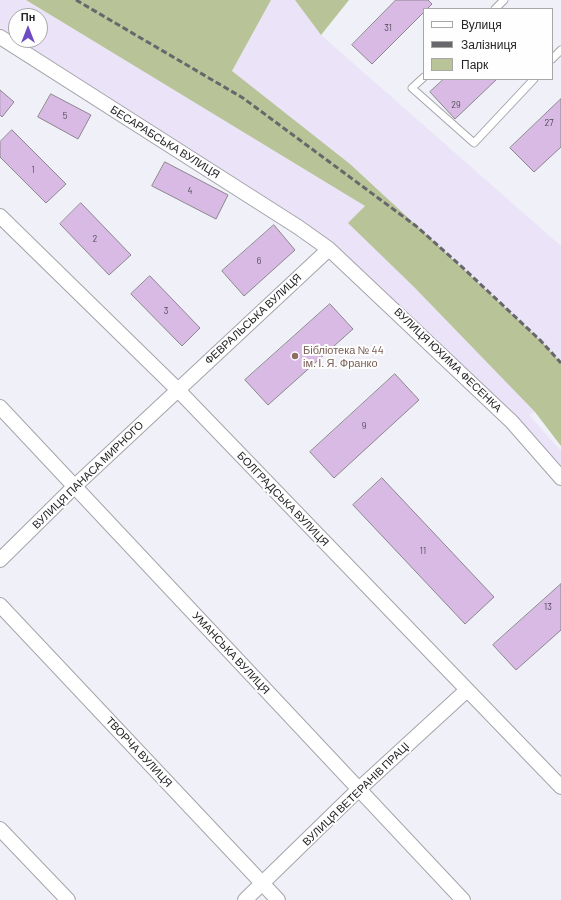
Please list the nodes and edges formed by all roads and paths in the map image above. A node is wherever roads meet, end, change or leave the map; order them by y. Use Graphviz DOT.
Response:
graph roads {
  1 [pos="504,0"];
  2 [pos="496,8"];
  3 [pos="0,38"];
  4 [pos="561,50"];
  5 [pos="553,58"];
  6 [pos="423,78"];
  7 [pos="533,80"];
  8 [pos="0,216"];
  9 [pos="329,249"];
  10 [pos="178,390"];
  11 [pos="0,406"];
  12 [pos="561,478"];
  13 [pos="75,486"];
  14 [pos="0,560"];
  15 [pos="0,604"];
  16 [pos="467,690"];
  17 [pos="561,787"];
  18 [pos="359,789"];
  19 [pos="0,830"];
  20 [pos="262,884"];
  21 [pos="68,900"];
  22 [pos="245,900"];
  23 [pos="278,900"];
  24 [pos="463,900"];
  1 -- 2 [label="lane"];
  3 -- 9 [label="street, БЕСАРАБСЬКА ВУЛИЦЯ"];
  4 -- 5 [label="lane"];
  6 -- 7 [label="lane"];
  8 -- 10 [label="street, БОЛГРАДСЬКА ВУЛИЦЯ"];
  9 -- 10 [label="street, ФЕВРАЛЬСЬКА ВУЛИЦЯ"];
  9 -- 12 [label="street, ВУЛИЦЯ ЮХИМА ФЕСЕНКА"];
  10 -- 13 [label="street, ВУЛИЦЯ ПАНАСА МИРНОГО"];
  10 -- 16 [label="street, БОЛГРАДСЬКА ВУЛИЦЯ"];
  11 -- 13 [label="street, УМАНСЬКА ВУЛИЦЯ"];
  13 -- 14 [label="street, ВУЛИЦЯ ПАНАСА МИРНОГО"];
  13 -- 18 [label="street, УМАНСЬКА ВУЛИЦЯ"];
  15 -- 20 [label="street, ТВОРЧА ВУЛИЦЯ"];
  16 -- 17 [label="street, БОЛГРАДСЬКА ВУЛИЦЯ"];
  16 -- 18 [label="street, ВУЛИЦЯ ВЕТЕРАНІВ ПРАЦІ"];
  18 -- 20 [label="street, ВУЛИЦЯ ВЕТЕРАНІВ ПРАЦІ"];
  18 -- 24 [label="street, УМАНСЬКА ВУЛИЦЯ"];
  19 -- 21 [label="street"];
  20 -- 22 [label="street, ВУЛИЦЯ ВЕТЕРАНІВ ПРАЦІ"];
  20 -- 23 [label="street, ТВОРЧА ВУЛИЦЯ"];
}
